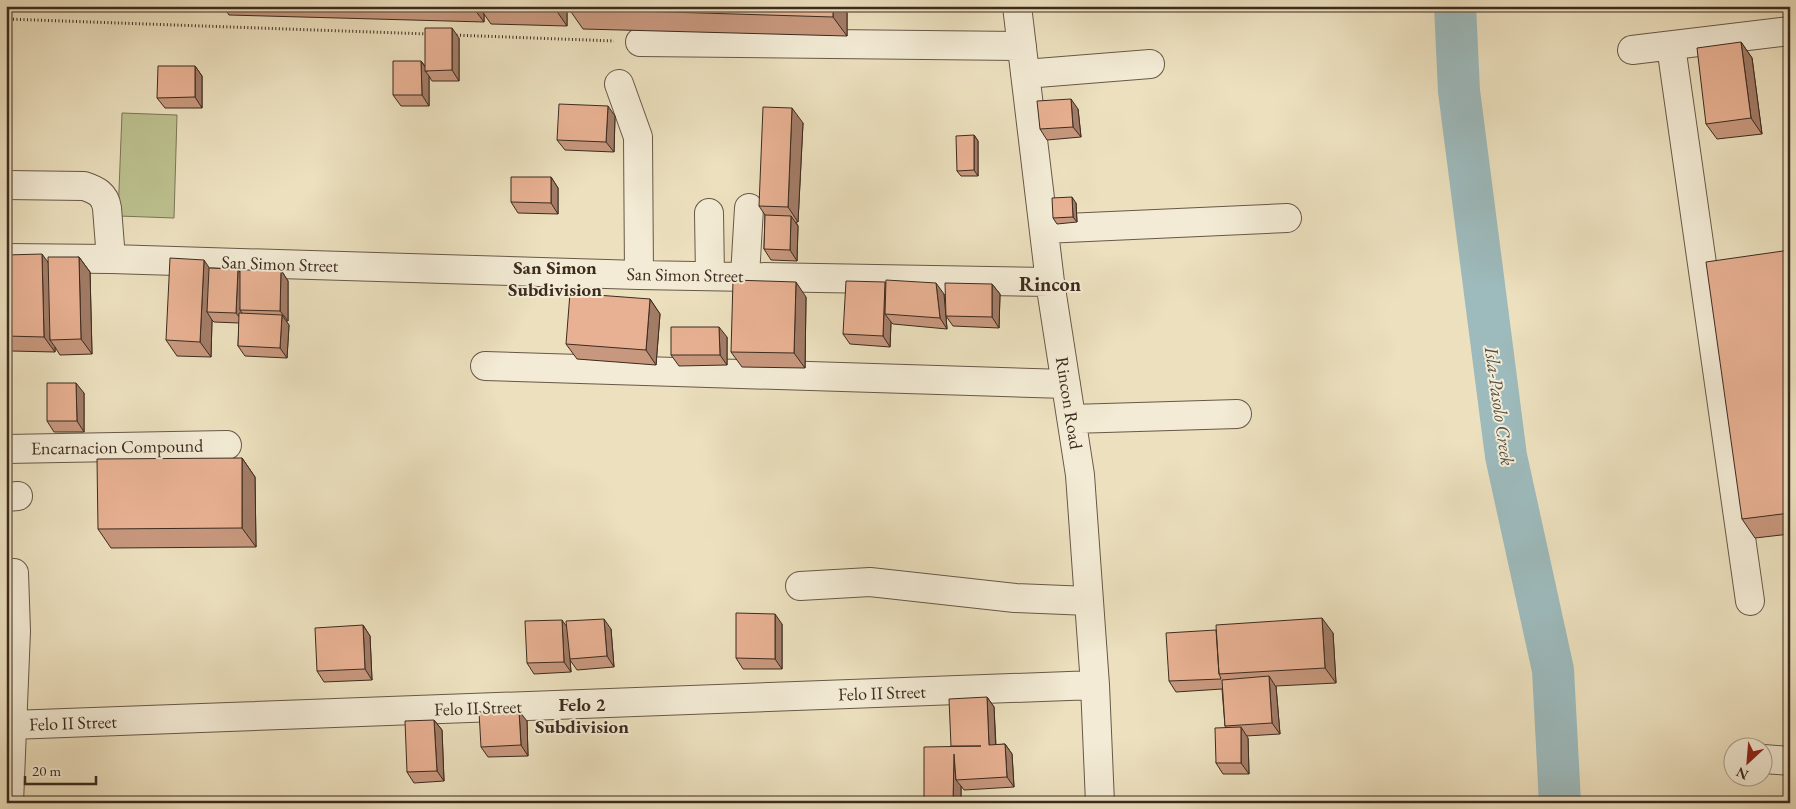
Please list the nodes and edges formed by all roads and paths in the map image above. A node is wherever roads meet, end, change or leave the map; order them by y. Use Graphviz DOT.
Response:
graph roads {
  1 [pos="1017,6"];
  2 [pos="6,19"];
  3 [pos="1790,31"];
  4 [pos="432,34"];
  5 [pos="452,35"];
  6 [pos="640,42"];
  7 [pos="1022,46"];
  8 [pos="1671,46"];
  9 [pos="1632,50"];
  10 [pos="1150,64"];
  11 [pos="1025,74"];
  12 [pos="619,84"];
  13 [pos="6,185"];
  14 [pos="749,208"];
  15 [pos="709,213"];
  16 [pos="1287,218"];
  17 [pos="1044,229"];
  18 [pos="6,258"];
  19 [pos="111,259"];
  20 [pos="639,275"];
  21 [pos="710,276"];
  22 [pos="745,276"];
  23 [pos="1050,282"];
  24 [pos="485,366"];
  25 [pos="1066,384"];
  26 [pos="1237,414"];
  27 [pos="1072,419"];
  28 [pos="227,445"];
  29 [pos="6,449"];
  30 [pos="14,573"];
  31 [pos="800,586"];
  32 [pos="1750,600"];
  33 [pos="1089,601"];
  34 [pos="1095,685"];
  35 [pos="11,725"];
  36 [pos="1774,760"];
  37 [pos="1790,761"];
  38 [pos="8,803"];
  39 [pos="1100,803"];
  1 -- 7 [label="street, Rincon Road"];
  2 -- 4 [label="path"];
  3 -- 8 [label="street"];
  5 -- 6 [label="path"];
  6 -- 7 [label="street"];
  7 -- 11 [label="street, Rincon Road"];
  8 -- 9 [label="street"];
  8 -- 32 [label="street"];
  10 -- 11 [label="street"];
  11 -- 17 [label="street, Rincon Road"];
  12 -- 20 [label="street"];
  13 -- 19 [label="street"];
  14 -- 22 [label="street"];
  15 -- 21 [label="street"];
  16 -- 17 [label="street"];
  17 -- 23 [label="street, Rincon Road"];
  18 -- 19 [label="street, San Simon Street"];
  19 -- 20 [label="street, San Simon Street"];
  20 -- 21 [label="street, San Simon Street"];
  21 -- 22 [label="street, San Simon Street"];
  22 -- 23 [label="street, San Simon Street"];
  23 -- 25 [label="street, Rincon Road"];
  24 -- 25 [label="street"];
  25 -- 27 [label="street, Rincon Road"];
  26 -- 27 [label="street"];
  27 -- 33 [label="street, Rincon Road"];
  28 -- 29 [label="street, Encarnacion Compound"];
  30 -- 35 [label="street"];
  31 -- 33 [label="street"];
  33 -- 34 [label="street, Rincon Road"];
  34 -- 35 [label="street, Felo II Street"];
  34 -- 39 [label="street, Rincon Road"];
  35 -- 38 [label="street"];
  36 -- 37 [label="street"];
}
